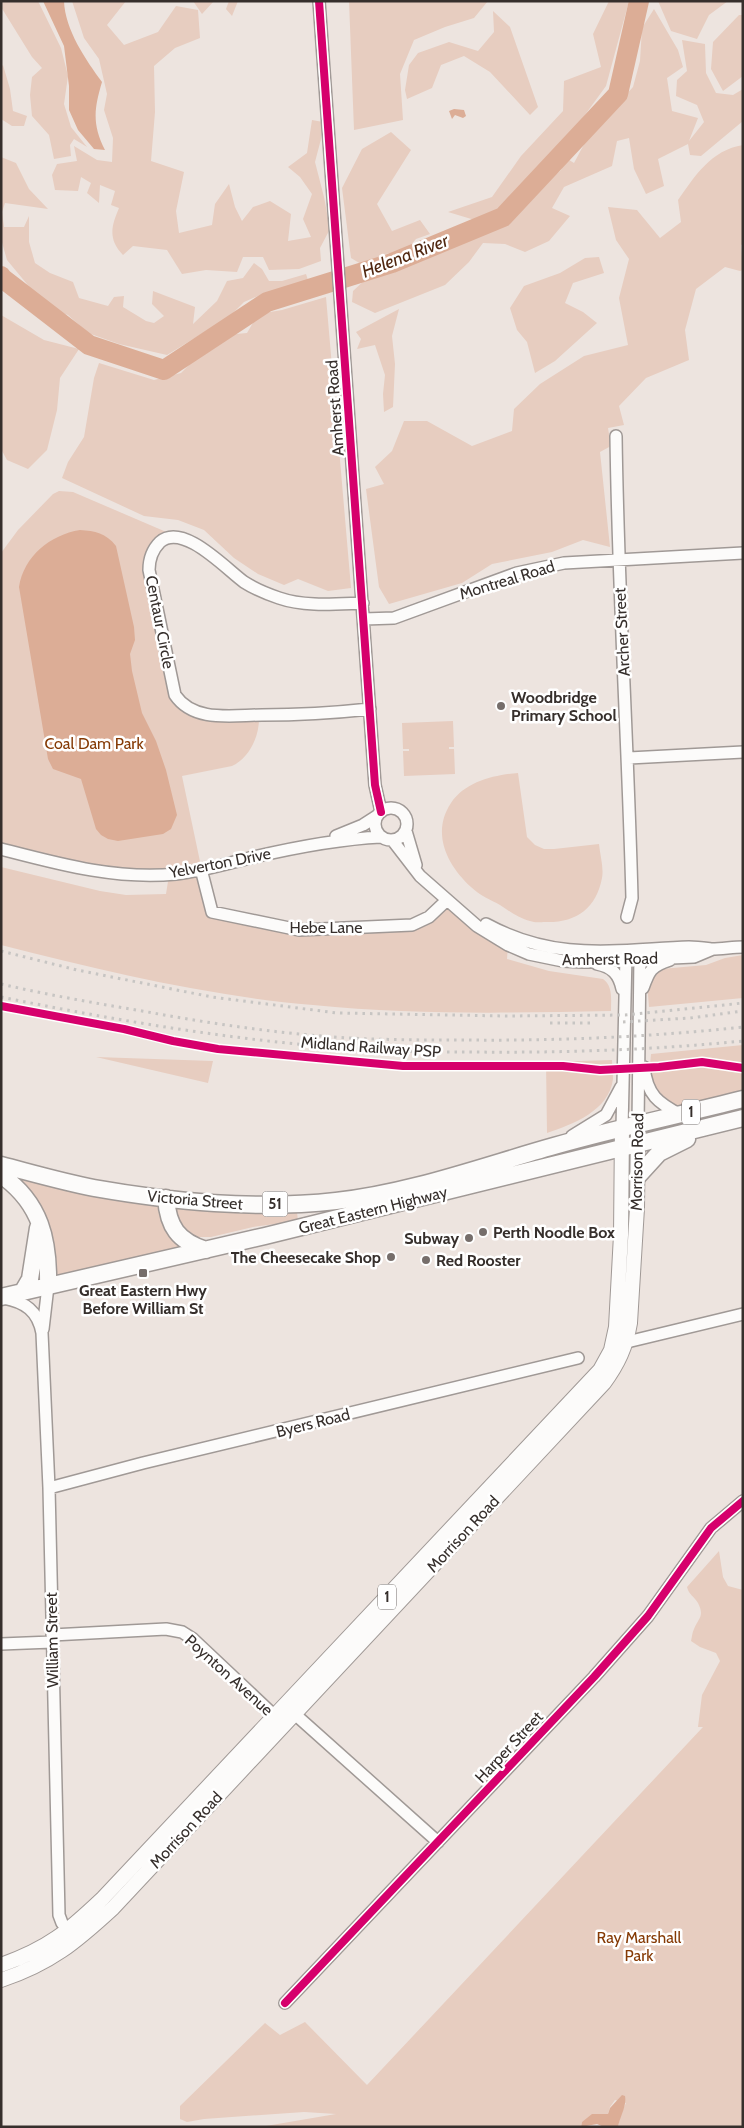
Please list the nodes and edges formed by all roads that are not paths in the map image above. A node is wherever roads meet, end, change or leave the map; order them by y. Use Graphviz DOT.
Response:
graph roads {
  1 [pos="319,1"];
  2 [pos="616,436"];
  3 [pos="743,553"];
  4 [pos="618,560"];
  5 [pos="363,603"];
  6 [pos="364,619"];
  7 [pos="370,710"];
  8 [pos="743,752"];
  9 [pos="628,758"];
  10 [pos="375,785"];
  11 [pos="395,808"];
  12 [pos="379,814"];
  13 [pos="406,831"];
  14 [pos="381,837"];
  15 [pos="393,841"];
  16 [pos="320,842"];
  17 [pos="1,849"];
  18 [pos="201,869"];
  19 [pos="420,876"];
  20 [pos="447,900"];
  21 [pos="460,910"];
  22 [pos="627,917"];
  23 [pos="743,947"];
  24 [pos="713,949"];
  25 [pos="626,955"];
  26 [pos="640,955"];
  27 [pos="694,957"];
  28 [pos="583,962"];
  29 [pos="639,999"];
  30 [pos="625,1003"];
  31 [pos="638,1060"];
  32 [pos="623,1084"];
  33 [pos="743,1098"];
  34 [pos="681,1114"];
  35 [pos="743,1118"];
  36 [pos="630,1127"];
  37 [pos="700,1128"];
  38 [pos="639,1144"];
  39 [pos="555,1145"];
  40 [pos="622,1147"];
  41 [pos="1,1164"];
  42 [pos="1,1175"];
  43 [pos="638,1176"];
  44 [pos="166,1198"];
  45 [pos="37,1215"];
  46 [pos="206,1250"];
  47 [pos="48,1286"];
  48 [pos="23,1291"];
  49 [pos="1,1297"];
  50 [pos="743,1314"];
  51 [pos="42,1333"];
  52 [pos="620,1341"];
  53 [pos="578,1358"];
  54 [pos="49,1488"];
  55 [pos="743,1501"];
  56 [pos="52,1638"];
  57 [pos="1,1644"];
  58 [pos="290,1709"];
  59 [pos="280,1721"];
  60 [pos="438,1842"];
  61 [pos="73,1936"];
  62 [pos="1,1965"];
  63 [pos="1,1980"];
  64 [pos="285,2004"];
  1 -- 5 [label="street, Amherst Road"];
  2 -- 4 [label="street, Archer Street"];
  3 -- 4 [label="street, Montreal Road"];
  4 -- 6 [label="street, Montreal Road"];
  4 -- 9 [label="street, Archer Street"];
  5 -- 6 [label="street, Amherst Road"];
  5 -- 7 [label="street, Centaur Circle"];
  6 -- 7 [label="street, Amherst Road"];
  7 -- 10 [label="street, Amherst Road"];
  8 -- 9 [label="street"];
  9 -- 22 [label="street, Archer Street"];
  10 -- 11 [label="street"];
  10 -- 12 [label="street, Amherst Road"];
  11 -- 12 [label="street"];
  11 -- 13 [label="street"];
  12 -- 14 [label="street"];
  12 -- 16 [label="street, Yelverton Drive"];
  13 -- 15 [label="street"];
  13 -- 19 [label="street"];
  14 -- 15 [label="street"];
  14 -- 16 [label="street, Yelverton Drive"];
  15 -- 19 [label="street, Amherst Road"];
  16 -- 18 [label="street, Yelverton Drive"];
  17 -- 18 [label="street, Yelverton Drive"];
  18 -- 20 [label="street, Hebe Lane"];
  19 -- 20 [label="street, Amherst Road"];
  20 -- 21 [label="street, Amherst Road"];
  21 -- 25 [label="street, Amherst Road"];
  21 -- 28 [label="street, Amherst Road"];
  23 -- 24 [label="street, Amherst Road"];
  24 -- 26 [label="street, Amherst Road"];
  24 -- 27 [label="street, Amherst Road"];
  25 -- 26 [label="street, Amherst Road"];
  25 -- 28 [label="street, Amherst Road"];
  25 -- 30 [label="street, Morrison Road"];
  26 -- 27 [label="street, Amherst Road"];
  26 -- 29 [label="street, Morrison Road"];
  27 -- 29 [label="street"];
  28 -- 30 [label="street"];
  29 -- 31 [label="street, Morrison Road"];
  30 -- 32 [label="street, Morrison Road"];
  31 -- 34 [label="street"];
  31 -- 36 [label="street, Morrison Road"];
  32 -- 36 [label="street, Morrison Road"];
  32 -- 39 [label="street"];
  33 -- 34 [label="highway, 1"];
  34 -- 36 [label="highway, 1"];
  35 -- 37 [label="highway, Great Eastern Highway / 1"];
  36 -- 38 [label="main road, Morrison Road / 1"];
  36 -- 39 [label="highway, Victoria Street / 51"];
  36 -- 40 [label="main road, Morrison Road / 1"];
  37 -- 38 [label="highway, Great Eastern Highway / 1"];
  37 -- 43 [label="highway"];
  38 -- 40 [label="highway, Great Eastern Highway / 51"];
  38 -- 43 [label="main road, Morrison Road / 1"];
  39 -- 44 [label="highway, Victoria Street / 51"];
  40 -- 46 [label="highway, Great Eastern Highway / 51"];
  40 -- 52 [label="main road, Morrison Road / 1"];
  41 -- 44 [label="highway, Victoria Street / 51"];
  42 -- 45 [label="highway, William Street"];
  43 -- 52 [label="main road, Morrison Road / 1"];
  44 -- 46 [label="highway"];
  45 -- 47 [label="highway, William Street"];
  45 -- 48 [label="highway"];
  46 -- 47 [label="highway, Great Eastern Highway / 51"];
  47 -- 48 [label="highway, Great Eastern Highway / 51"];
  47 -- 51 [label="street, William Street"];
  48 -- 49 [label="highway, Great Eastern Highway / 51"];
  49 -- 51 [label="street, William Street"];
  50 -- 52 [label="street"];
  51 -- 54 [label="street, William Street"];
  52 -- 58 [label="main road, Morrison Road / 1"];
  53 -- 54 [label="street, Byers Road"];
  54 -- 56 [label="street, William Street"];
  55 -- 60 [label="street, Harper Street"];
  56 -- 57 [label="street, Poynton Avenue"];
  56 -- 59 [label="street, Poynton Avenue"];
  56 -- 61 [label="street, William Street"];
  58 -- 59 [label="main road, Morrison Road / 1"];
  58 -- 60 [label="street, Poynton Avenue"];
  59 -- 61 [label="main road, Morrison Road / 1"];
  60 -- 64 [label="street, Harper Street"];
  61 -- 62 [label="main road, Morrison Road / 1"];
  61 -- 63 [label="main road, Morrison Road / 1"];
}
